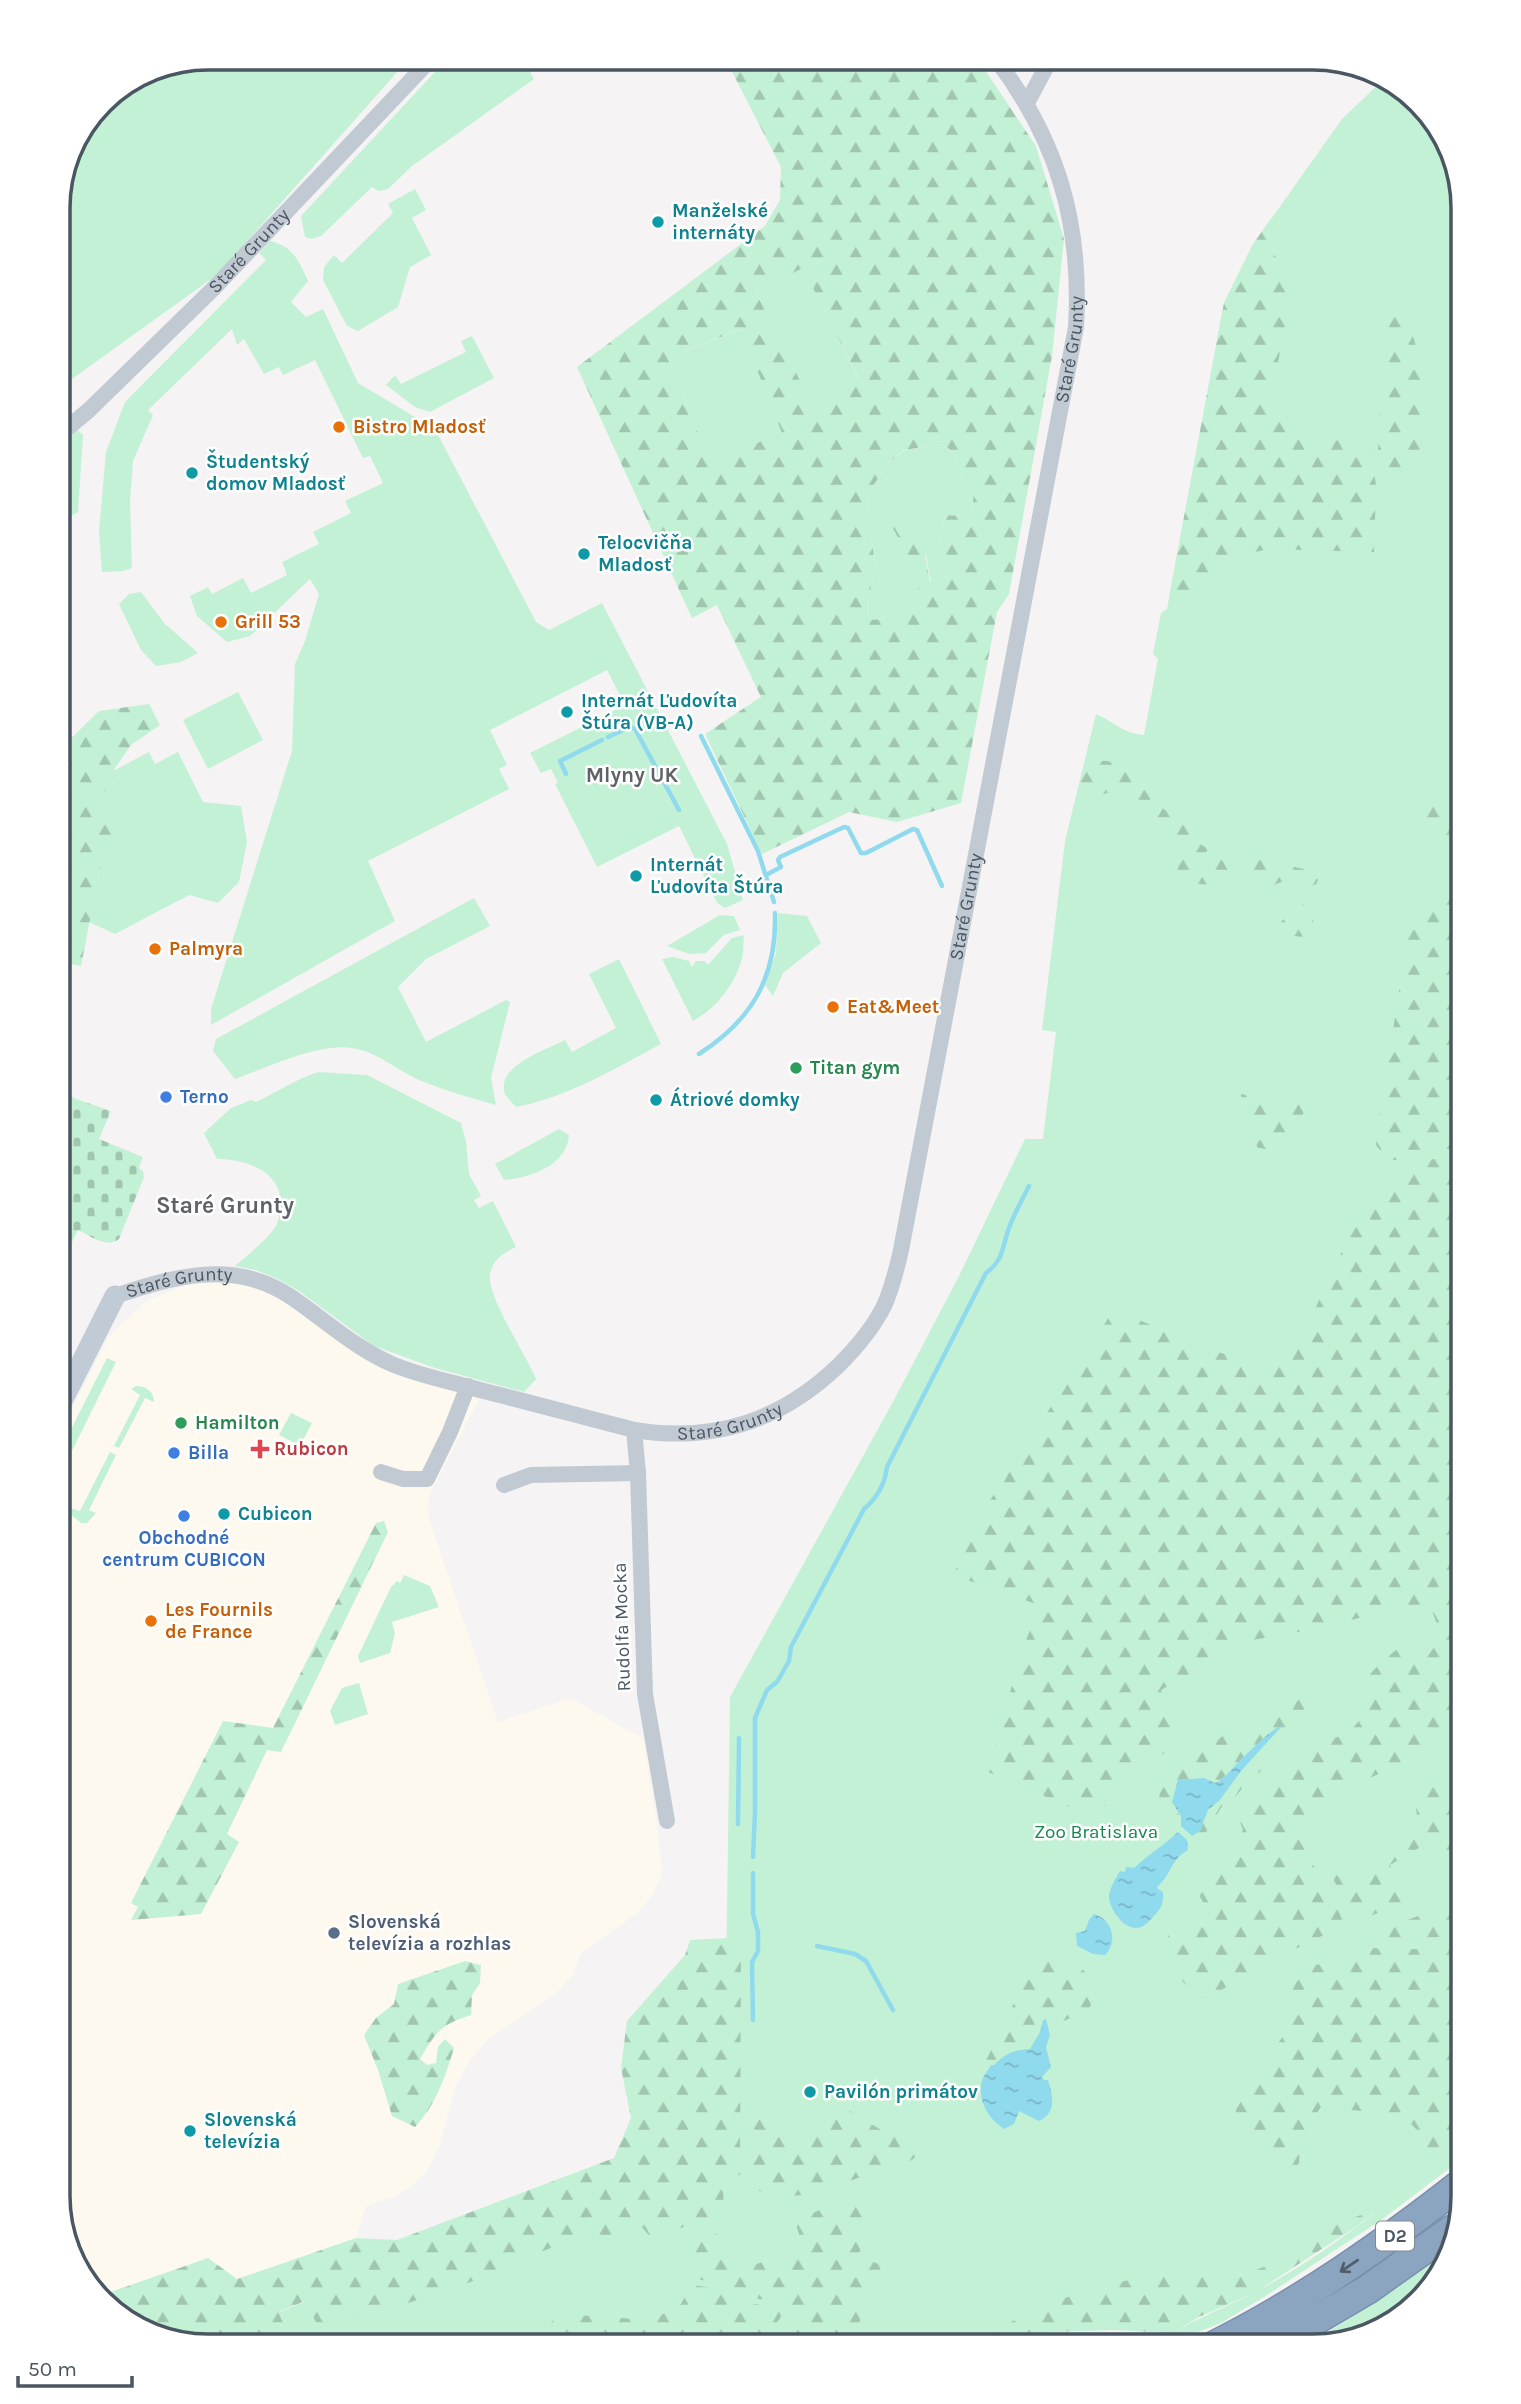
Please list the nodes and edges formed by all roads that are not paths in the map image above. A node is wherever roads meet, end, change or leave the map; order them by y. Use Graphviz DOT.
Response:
graph roads {
  1 [pos="421,70"];
  2 [pos="1004,70"];
  3 [pos="1045,70"];
  4 [pos="1027,103"];
  5 [pos="70,426"];
  6 [pos="115,1296"];
  7 [pos="70,1385"];
  8 [pos="468,1386"];
  9 [pos="634,1430"];
  10 [pos="381,1472"];
  11 [pos="638,1473"];
  12 [pos="504,1485"];
  13 [pos="667,1821"];
  14 [pos="1451,2191"];
  15 [pos="1445,2235"];
  16 [pos="1238,2334"];
  17 [pos="1293,2334"];
  1 -- 5 [label="street, Staré Grunty"];
  2 -- 4 [label="street, Staré Grunty"];
  3 -- 4 [label="street"];
  4 -- 9 [label="street, Staré Grunty"];
  6 -- 7 [label="street, Staré Grunty"];
  6 -- 8 [label="street, Staré Grunty"];
  8 -- 9 [label="street, Staré Grunty"];
  8 -- 10 [label="street"];
  9 -- 11 [label="street, Rudolfa Mocka"];
  11 -- 12 [label="street"];
  11 -- 13 [label="street, Rudolfa Mocka"];
  14 -- 16 [label="highway, D2, one-way"];
  15 -- 17 [label="highway, D2"];
}
